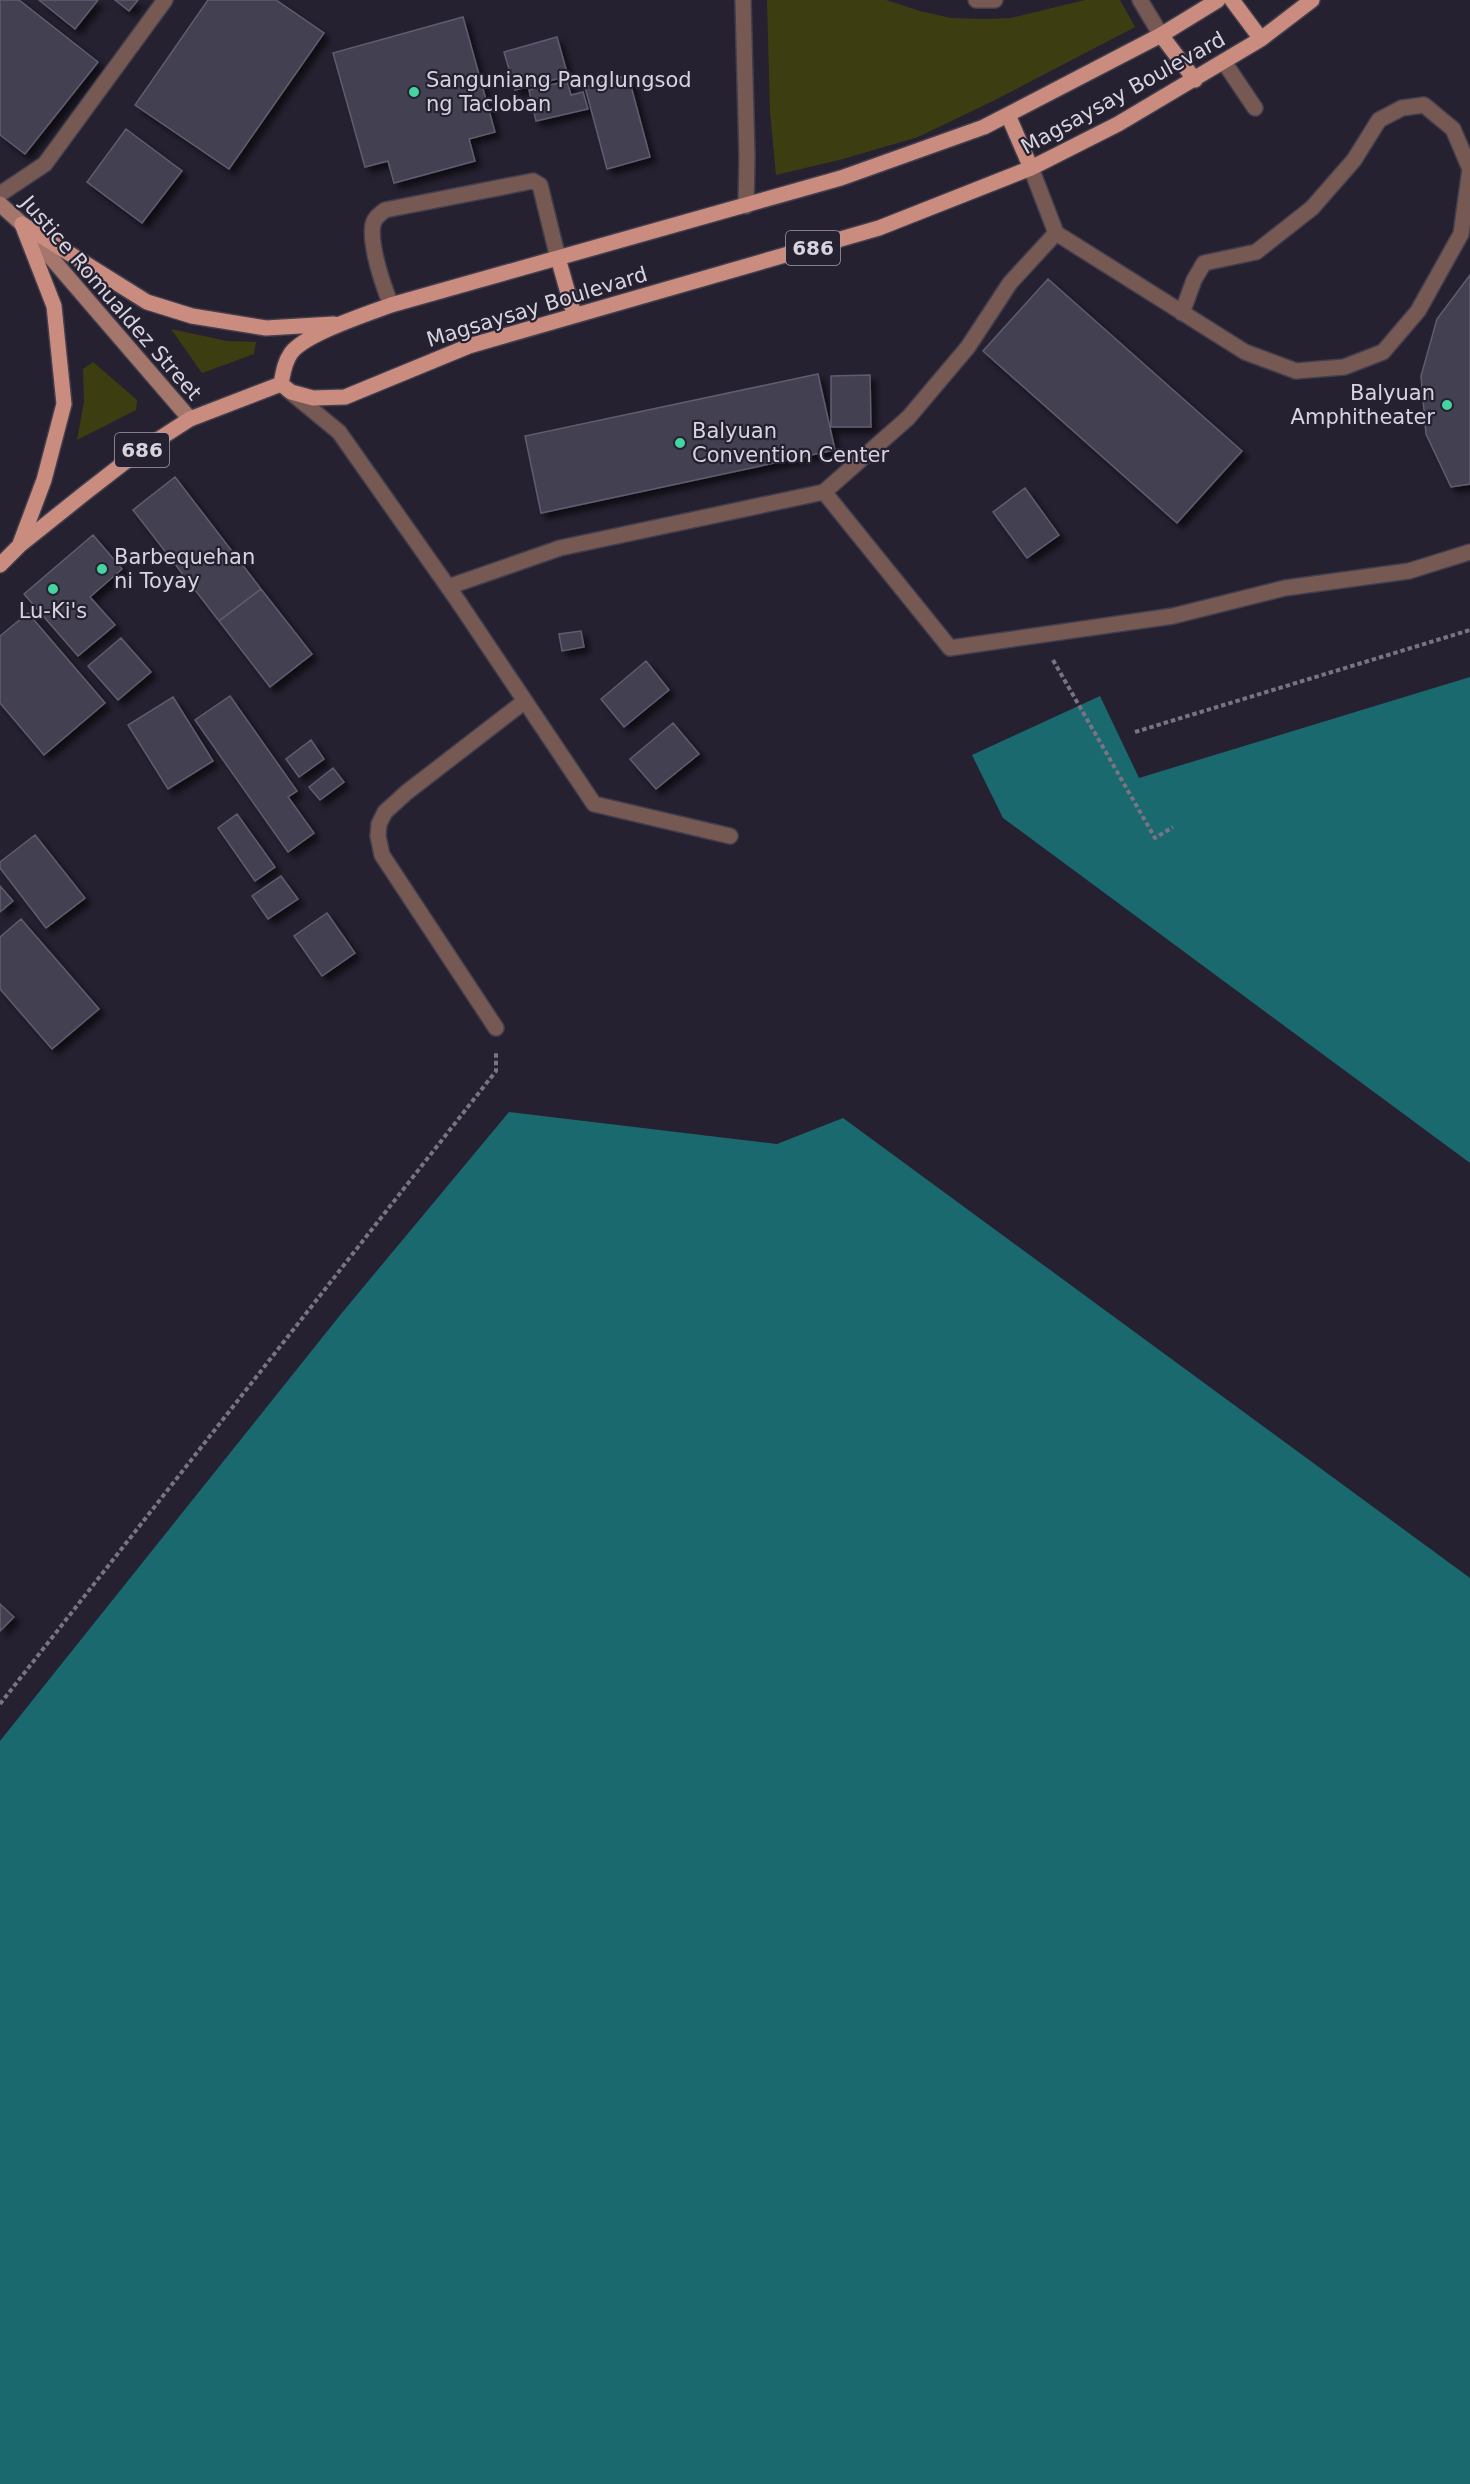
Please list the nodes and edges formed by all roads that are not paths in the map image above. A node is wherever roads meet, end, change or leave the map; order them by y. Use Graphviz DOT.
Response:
graph roads {
  1 [pos="165,0"];
  2 [pos="743,0"];
  3 [pos="976,0"];
  4 [pos="996,0"];
  5 [pos="1140,0"];
  6 [pos="1218,0"];
  7 [pos="1232,0"];
  8 [pos="1312,0"];
  9 [pos="1161,35"];
  10 [pos="1261,39"];
  11 [pos="1224,62"];
  12 [pos="1195,80"];
  13 [pos="1255,108"];
  14 [pos="1008,115"];
  15 [pos="1031,168"];
  16 [pos="0,194"];
  17 [pos="0,204"];
  18 [pos="746,206"];
  19 [pos="22,224"];
  20 [pos="1056,233"];
  21 [pos="558,258"];
  22 [pos="391,305"];
  23 [pos="1182,313"];
  24 [pos="574,314"];
  25 [pos="343,323"];
  26 [pos="281,384"];
  27 [pos="190,419"];
  28 [pos="824,492"];
  29 [pos="20,545"];
  30 [pos="1470,552"];
  31 [pos="0,565"];
  32 [pos="448,587"];
  33 [pos="525,700"];
  34 [pos="730,837"];
  35 [pos="496,1028"];
  1 -- 16 [label="lane"];
  2 -- 18 [label="lane"];
  3 -- 4 [label="lane"];
  5 -- 9 [label="lane"];
  6 -- 9 [label="main road, Magsaysay Boulevard"];
  7 -- 10 [label="main road"];
  8 -- 10 [label="main road, Magsaysay Boulevard / 686"];
  9 -- 12 [label="main road"];
  9 -- 14 [label="main road, Magsaysay Boulevard"];
  10 -- 11 [label="main road, Magsaysay Boulevard / 686"];
  11 -- 12 [label="main road, Magsaysay Boulevard / 686"];
  11 -- 13 [label="lane"];
  12 -- 15 [label="main road, Magsaysay Boulevard / 686"];
  14 -- 15 [label="main road"];
  14 -- 18 [label="main road, Magsaysay Boulevard"];
  15 -- 20 [label="lane"];
  15 -- 24 [label="main road, Magsaysay Boulevard / 686"];
  17 -- 19 [label="main road, Justice Romualdez Street"];
  18 -- 21 [label="main road, Magsaysay Boulevard"];
  19 -- 25 [label="main road"];
  19 -- 27 [label="main road, Justice Romualdez Street"];
  19 -- 29 [label="main road"];
  20 -- 23 [label="lane"];
  20 -- 28 [label="lane"];
  21 -- 22 [label="main road, Magsaysay Boulevard"];
  21 -- 22 [label="lane"];
  21 -- 24 [label="main road"];
  22 -- 25 [label="main road, Magsaysay Boulevard"];
  23 -- 23 [label="lane"];
  24 -- 26 [label="main road, Magsaysay Boulevard / 686"];
  25 -- 26 [label="main road, Magsaysay Boulevard"];
  26 -- 27 [label="main road, 686"];
  26 -- 32 [label="lane"];
  27 -- 29 [label="main road, 686"];
  28 -- 30 [label="lane"];
  28 -- 32 [label="lane"];
  29 -- 31 [label="main road, 686"];
  32 -- 33 [label="lane"];
  33 -- 34 [label="lane"];
  33 -- 35 [label="lane"];
}
